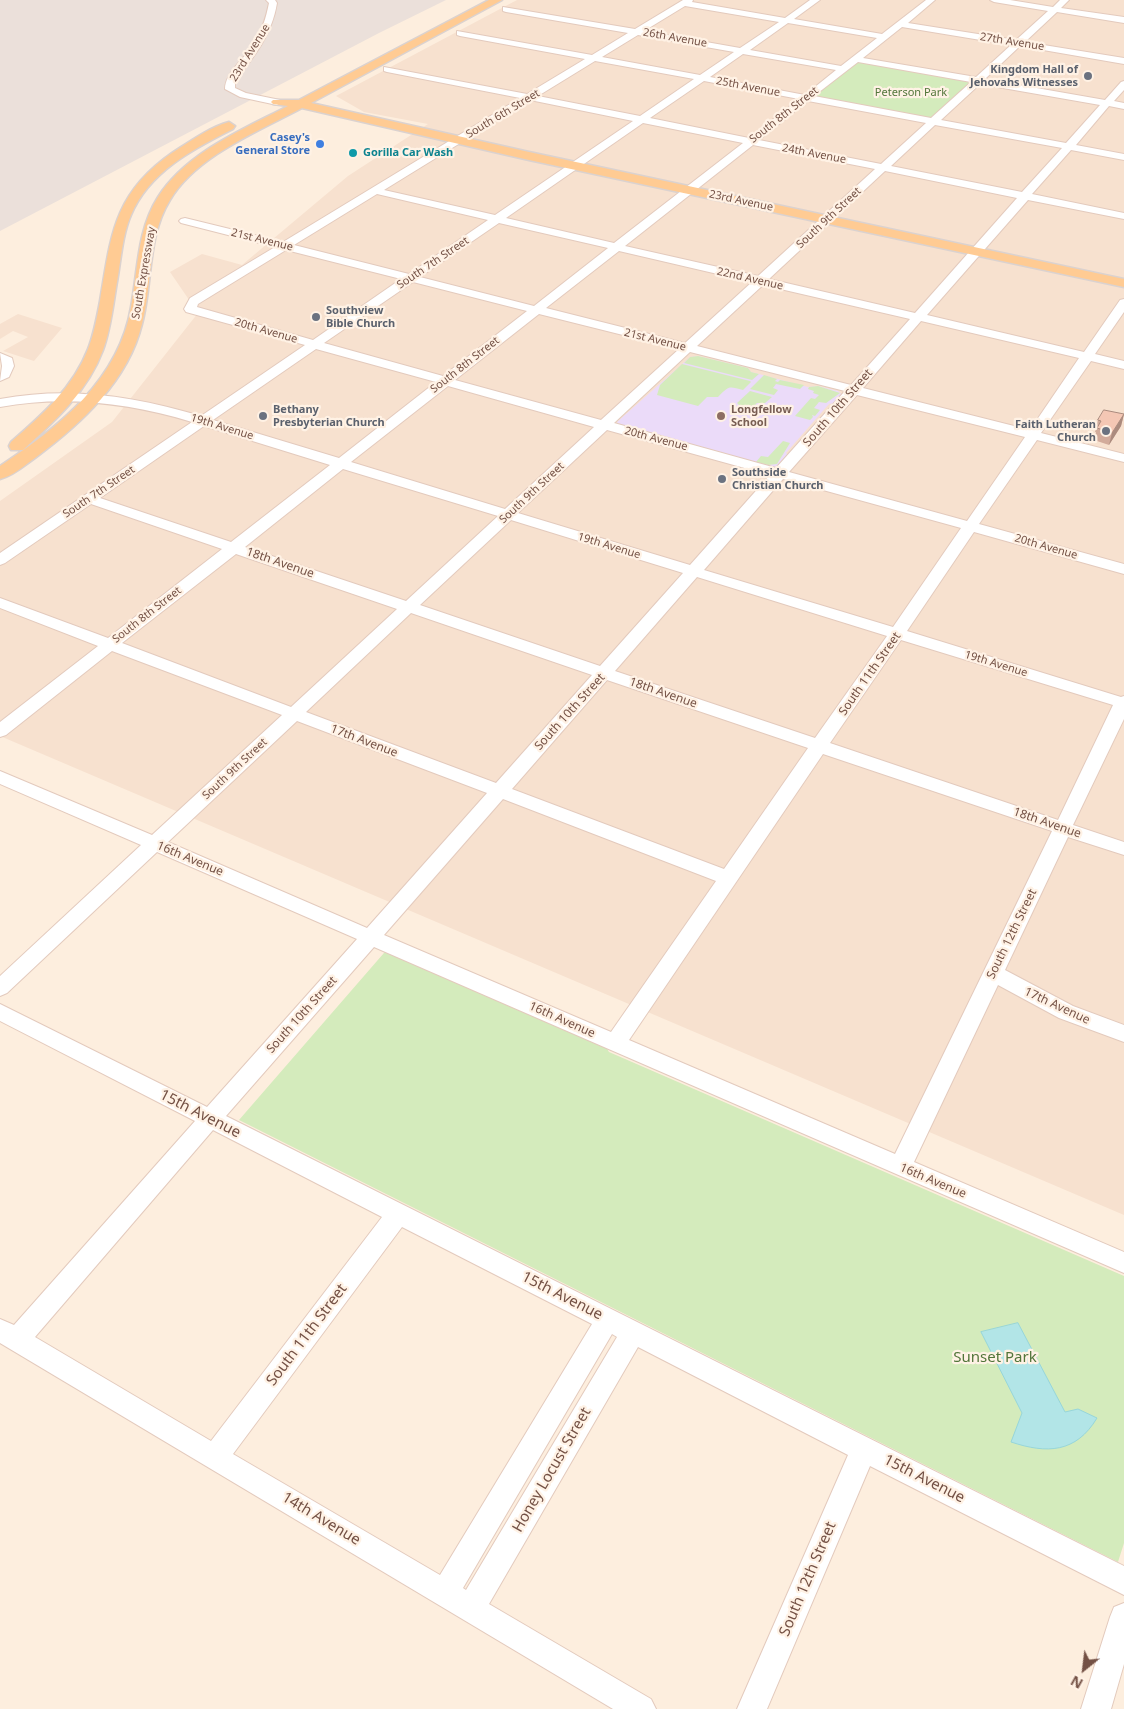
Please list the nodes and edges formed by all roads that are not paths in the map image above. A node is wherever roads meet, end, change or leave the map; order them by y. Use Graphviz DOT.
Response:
graph roads {
  1 [pos="270,0"];
  2 [pos="497,0"];
  3 [pos="816,0"];
  4 [pos="930,0"];
  5 [pos="994,0"];
  6 [pos="1065,0"];
  7 [pos="687,1"];
  8 [pos="506,9"];
  9 [pos="1054,9"];
  10 [pos="787,20"];
  11 [pos="1124,20"];
  12 [pos="900,24"];
  13 [pos="637,32"];
  14 [pos="460,33"];
  15 [pos="884,37"];
  16 [pos="1018,43"];
  17 [pos="743,51"];
  18 [pos="594,58"];
  19 [pos="856,59"];
  20 [pos="1124,61"];
  21 [pos="387,69"];
  22 [pos="844,69"];
  23 [pos="702,79"];
  24 [pos="978,81"];
  25 [pos="1124,84"];
  26 [pos="294,92"];
  27 [pos="323,92"];
  28 [pos="530,97"];
  29 [pos="806,98"];
  30 [pos="277,102"];
  31 [pos="1108,103"];
  32 [pos="297,106"];
  33 [pos="1124,106"];
  34 [pos="333,111"];
  35 [pos="319,112"];
  36 [pos="262,117"];
  37 [pos="358,118"];
  38 [pos="244,119"];
  39 [pos="642,120"];
  40 [pos="933,122"];
  41 [pos="459,140"];
  42 [pos="750,142"];
  43 [pos="1069,147"];
  44 [pos="1124,158"];
  45 [pos="575,166"];
  46 [pos="884,168"];
  47 [pos="689,190"];
  48 [pos="376,191"];
  49 [pos="1025,196"];
  50 [pos="1124,216"];
  51 [pos="496,220"];
  52 [pos="828,220"];
  53 [pos="185,221"];
  54 [pos="285,246"];
  55 [pos="615,248"];
  56 [pos="976,252"];
  57 [pos="411,278"];
  58 [pos="761,282"];
  59 [pos="1124,283"];
  60 [pos="1124,303"];
  61 [pos="190,307"];
  62 [pos="536,310"];
  63 [pos="918,318"];
  64 [pos="314,345"];
  65 [pos="688,348"];
  66 [pos="0,357"];
  67 [pos="1089,357"];
  68 [pos="1124,365"];
  69 [pos="0,378"];
  70 [pos="445,381"];
  71 [pos="854,390"];
  72 [pos="68,397"];
  73 [pos="92,398"];
  74 [pos="0,403"];
  75 [pos="202,421"];
  76 [pos="604,425"];
  77 [pos="1034,435"];
  78 [pos="1124,458"];
  79 [pos="0,459"];
  80 [pos="340,463"];
  81 [pos="0,474"];
  82 [pos="780,474"];
  83 [pos="89,499"];
  84 [pos="508,515"];
  85 [pos="971,526"];
  86 [pos="233,547"];
  87 [pos="0,560"];
  88 [pos="1124,569"];
  89 [pos="694,572"];
  90 [pos="0,603"];
  91 [pos="410,607"];
  92 [pos="898,634"];
  93 [pos="109,645"];
  94 [pos="605,673"];
  95 [pos="1124,702"];
  96 [pos="294,714"];
  97 [pos="0,730"];
  98 [pos="820,746"];
  99 [pos="0,777"];
  100 [pos="499,792"];
  101 [pos="1062,828"];
  102 [pos="155,844"];
  103 [pos="1124,849"];
  104 [pos="729,878"];
  105 [pos="371,938"];
  106 [pos="993,973"];
  107 [pos="0,988"];
  108 [pos="0,1012"];
  109 [pos="1124,1034"];
  110 [pos="615,1043"];
  111 [pos="210,1119"];
  112 [pos="900,1167"];
  113 [pos="398,1214"];
  114 [pos="1124,1263"];
  115 [pos="608,1319"];
  116 [pos="633,1332"];
  117 [pos="9,1335"];
  118 [pos="864,1448"];
  119 [pos="216,1456"];
  120 [pos="1124,1581"];
  121 [pos="445,1593"];
  122 [pos="471,1608"];
  123 [pos="1124,1617"];
  124 [pos="640,1709"];
  125 [pos="752,1709"];
  126 [pos="1096,1709"];
  1 -- 30 [label="street, 23rd Avenue"];
  2 -- 27 [label="main road, South Expressway"];
  3 -- 10 [label="street, South 7th Street"];
  4 -- 12 [label="street, South 8th Street"];
  5 -- 9 [label="street"];
  6 -- 9 [label="street, South 9th Street"];
  7 -- 10 [label="street"];
  7 -- 13 [label="street, South 6th Street"];
  8 -- 13 [label="street, 26th Avenue"];
  9 -- 11 [label="street"];
  9 -- 16 [label="street, South 9th Street"];
  10 -- 15 [label="street"];
  10 -- 17 [label="street, South 7th Street"];
  12 -- 15 [label="street, South 8th Street"];
  12 -- 16 [label="street, 27th Avenue"];
  13 -- 17 [label="street, 26th Avenue"];
  13 -- 18 [label="street, South 6th Street"];
  14 -- 18 [label="street, 25th Avenue"];
  15 -- 19 [label="street, South 8th Street"];
  16 -- 20 [label="street, 27th Avenue"];
  16 -- 24 [label="street, South 9th Street"];
  17 -- 22 [label="street, 26th Avenue"];
  17 -- 23 [label="street, South 7th Street"];
  18 -- 23 [label="street, 25th Avenue"];
  18 -- 28 [label="street, South 6th Street"];
  19 -- 22 [label="street, South 8th Street"];
  19 -- 24 [label="street"];
  21 -- 28 [label="street, 24th Avenue"];
  22 -- 29 [label="street, South 8th Street"];
  23 -- 29 [label="street, 25th Avenue"];
  23 -- 39 [label="street, South 7th Street"];
  24 -- 31 [label="street"];
  24 -- 40 [label="street, South 9th Street"];
  25 -- 31 [label="street, South 10th Street"];
  26 -- 30 [label="main road, South Expressway"];
  27 -- 32 [label="main road, South Expressway"];
  27 -- 34 [label="main road"];
  28 -- 39 [label="street, 24th Avenue"];
  28 -- 41 [label="street, South 6th Street"];
  29 -- 40 [label="street, 25th Avenue"];
  29 -- 42 [label="street, South 8th Street"];
  30 -- 32 [label="main road, 23rd Avenue"];
  30 -- 36 [label="main road, South Expressway"];
  31 -- 33 [label="street"];
  31 -- 43 [label="street, South 10th Street"];
  32 -- 34 [label="main road, 23rd Avenue"];
  32 -- 35 [label="main road, 23rd Avenue"];
  32 -- 36 [label="main road, South Expressway"];
  34 -- 37 [label="main road, 23rd Avenue"];
  35 -- 36 [label="main road"];
  35 -- 37 [label="main road, 23rd Avenue"];
  36 -- 73 [label="main road, South Expressway"];
  37 -- 41 [label="main road, 23rd Avenue"];
  38 -- 72 [label="main road"];
  39 -- 42 [label="street, 24th Avenue"];
  39 -- 45 [label="street, South 7th Street"];
  40 -- 43 [label="street, 25th Avenue"];
  40 -- 46 [label="street, South 9th Street"];
  41 -- 45 [label="main road, 23rd Avenue"];
  41 -- 48 [label="street, South 6th Street"];
  42 -- 46 [label="street, 24th Avenue"];
  42 -- 47 [label="street, South 8th Street"];
  43 -- 44 [label="street, 25th Avenue"];
  43 -- 49 [label="street, South 10th Street"];
  45 -- 47 [label="main road, 23rd Avenue"];
  45 -- 51 [label="street, South 7th Street"];
  46 -- 49 [label="street, 24th Avenue"];
  46 -- 52 [label="street, South 9th Street"];
  47 -- 52 [label="main road, 23rd Avenue"];
  47 -- 55 [label="street, South 8th Street"];
  48 -- 51 [label="street, 22nd Avenue"];
  48 -- 54 [label="street, South 6th Street"];
  49 -- 50 [label="street, 24th Avenue"];
  49 -- 56 [label="street, South 10th Street"];
  51 -- 55 [label="street, 22nd Avenue"];
  51 -- 57 [label="street, South 7th Street"];
  52 -- 56 [label="main road, 23rd Avenue"];
  52 -- 58 [label="street, South 9th Street"];
  53 -- 54 [label="street, 21st Avenue"];
  54 -- 57 [label="street, 21st Avenue"];
  54 -- 61 [label="street, South 6th Street"];
  55 -- 58 [label="street, 22nd Avenue"];
  55 -- 62 [label="street, South 8th Street"];
  56 -- 59 [label="main road, 23rd Avenue"];
  56 -- 63 [label="street, South 10th Street"];
  57 -- 62 [label="street, 21st Avenue"];
  57 -- 64 [label="street, South 7th Street"];
  58 -- 63 [label="street, 22nd Avenue"];
  58 -- 65 [label="street, South 9th Street"];
  60 -- 67 [label="street, South 11th Street"];
  61 -- 64 [label="street, 20th Avenue"];
  62 -- 65 [label="street, 21st Avenue"];
  62 -- 70 [label="street, South 8th Street"];
  63 -- 67 [label="street, 22nd Avenue"];
  63 -- 71 [label="street, South 10th Street"];
  64 -- 70 [label="street, 20th Avenue"];
  64 -- 75 [label="street, South 7th Street"];
  65 -- 71 [label="street, 21st Avenue"];
  65 -- 76 [label="street, South 9th Street"];
  66 -- 69 [label="street"];
  67 -- 68 [label="street, 22nd Avenue"];
  67 -- 77 [label="street, South 11th Street"];
  70 -- 76 [label="street, 20th Avenue"];
  70 -- 80 [label="street, South 8th Street"];
  71 -- 77 [label="street, 21st Avenue"];
  71 -- 82 [label="street, South 10th Street"];
  72 -- 73 [label="street"];
  72 -- 74 [label="street"];
  72 -- 79 [label="main road"];
  73 -- 75 [label="street, 19th Avenue"];
  73 -- 81 [label="main road, South Expressway"];
  75 -- 80 [label="street, 19th Avenue"];
  75 -- 83 [label="street, South 7th Street"];
  76 -- 82 [label="street, 20th Avenue"];
  76 -- 84 [label="street, South 9th Street"];
  77 -- 78 [label="street, 21st Avenue"];
  77 -- 85 [label="street, South 11th Street"];
  80 -- 84 [label="street, 19th Avenue"];
  80 -- 86 [label="street, South 8th Street"];
  82 -- 85 [label="street, 20th Avenue"];
  82 -- 89 [label="street, South 10th Street"];
  83 -- 86 [label="street, 18th Avenue"];
  83 -- 87 [label="street, South 7th Street"];
  84 -- 89 [label="street, 19th Avenue"];
  84 -- 91 [label="street, South 9th Street"];
  85 -- 88 [label="street, 20th Avenue"];
  85 -- 92 [label="street, South 11th Street"];
  86 -- 91 [label="street, 18th Avenue"];
  86 -- 93 [label="street, South 8th Street"];
  89 -- 92 [label="street, 19th Avenue"];
  89 -- 94 [label="street, South 10th Street"];
  90 -- 93 [label="street, 17th Avenue"];
  91 -- 94 [label="street, 18th Avenue"];
  91 -- 96 [label="street, South 9th Street"];
  92 -- 95 [label="street, 19th Avenue"];
  92 -- 98 [label="street, South 11th Street"];
  93 -- 96 [label="street, 17th Avenue"];
  93 -- 97 [label="street, South 8th Street"];
  94 -- 98 [label="street, 18th Avenue"];
  94 -- 100 [label="street, South 10th Street"];
  95 -- 101 [label="street, South 12th Street"];
  96 -- 100 [label="street, 17th Avenue"];
  96 -- 102 [label="street, South 9th Street"];
  98 -- 101 [label="street, 18th Avenue"];
  98 -- 104 [label="street, South 11th Street"];
  99 -- 102 [label="street, 16th Avenue"];
  100 -- 104 [label="street, 17th Avenue"];
  100 -- 105 [label="street, South 10th Street"];
  101 -- 103 [label="street, 18th Avenue"];
  101 -- 106 [label="street, South 12th Street"];
  102 -- 105 [label="street, 16th Avenue"];
  102 -- 107 [label="street, South 9th Street"];
  104 -- 110 [label="street, South 11th Street"];
  105 -- 110 [label="street, 16th Avenue"];
  105 -- 111 [label="street, South 10th Street"];
  106 -- 109 [label="street, 17th Avenue"];
  106 -- 112 [label="street, South 12th Street"];
  108 -- 111 [label="street, 15th Avenue"];
  110 -- 112 [label="street, 16th Avenue"];
  111 -- 113 [label="street, 15th Avenue"];
  111 -- 117 [label="street, South 10th Street"];
  112 -- 114 [label="street, 16th Avenue"];
  113 -- 115 [label="street, 15th Avenue"];
  113 -- 119 [label="street, South 11th Street"];
  115 -- 116 [label="street, 15th Avenue"];
  115 -- 121 [label="street"];
  116 -- 118 [label="street, 15th Avenue"];
  116 -- 122 [label="street, Honey Locust Street"];
  117 -- 119 [label="street, 14th Avenue"];
  118 -- 120 [label="street, 15th Avenue"];
  118 -- 125 [label="street, South 12th Street"];
  119 -- 121 [label="street, 14th Avenue"];
  121 -- 122 [label="street, 14th Avenue"];
  122 -- 124 [label="street, 14th Avenue"];
  123 -- 126 [label="street"];
}
